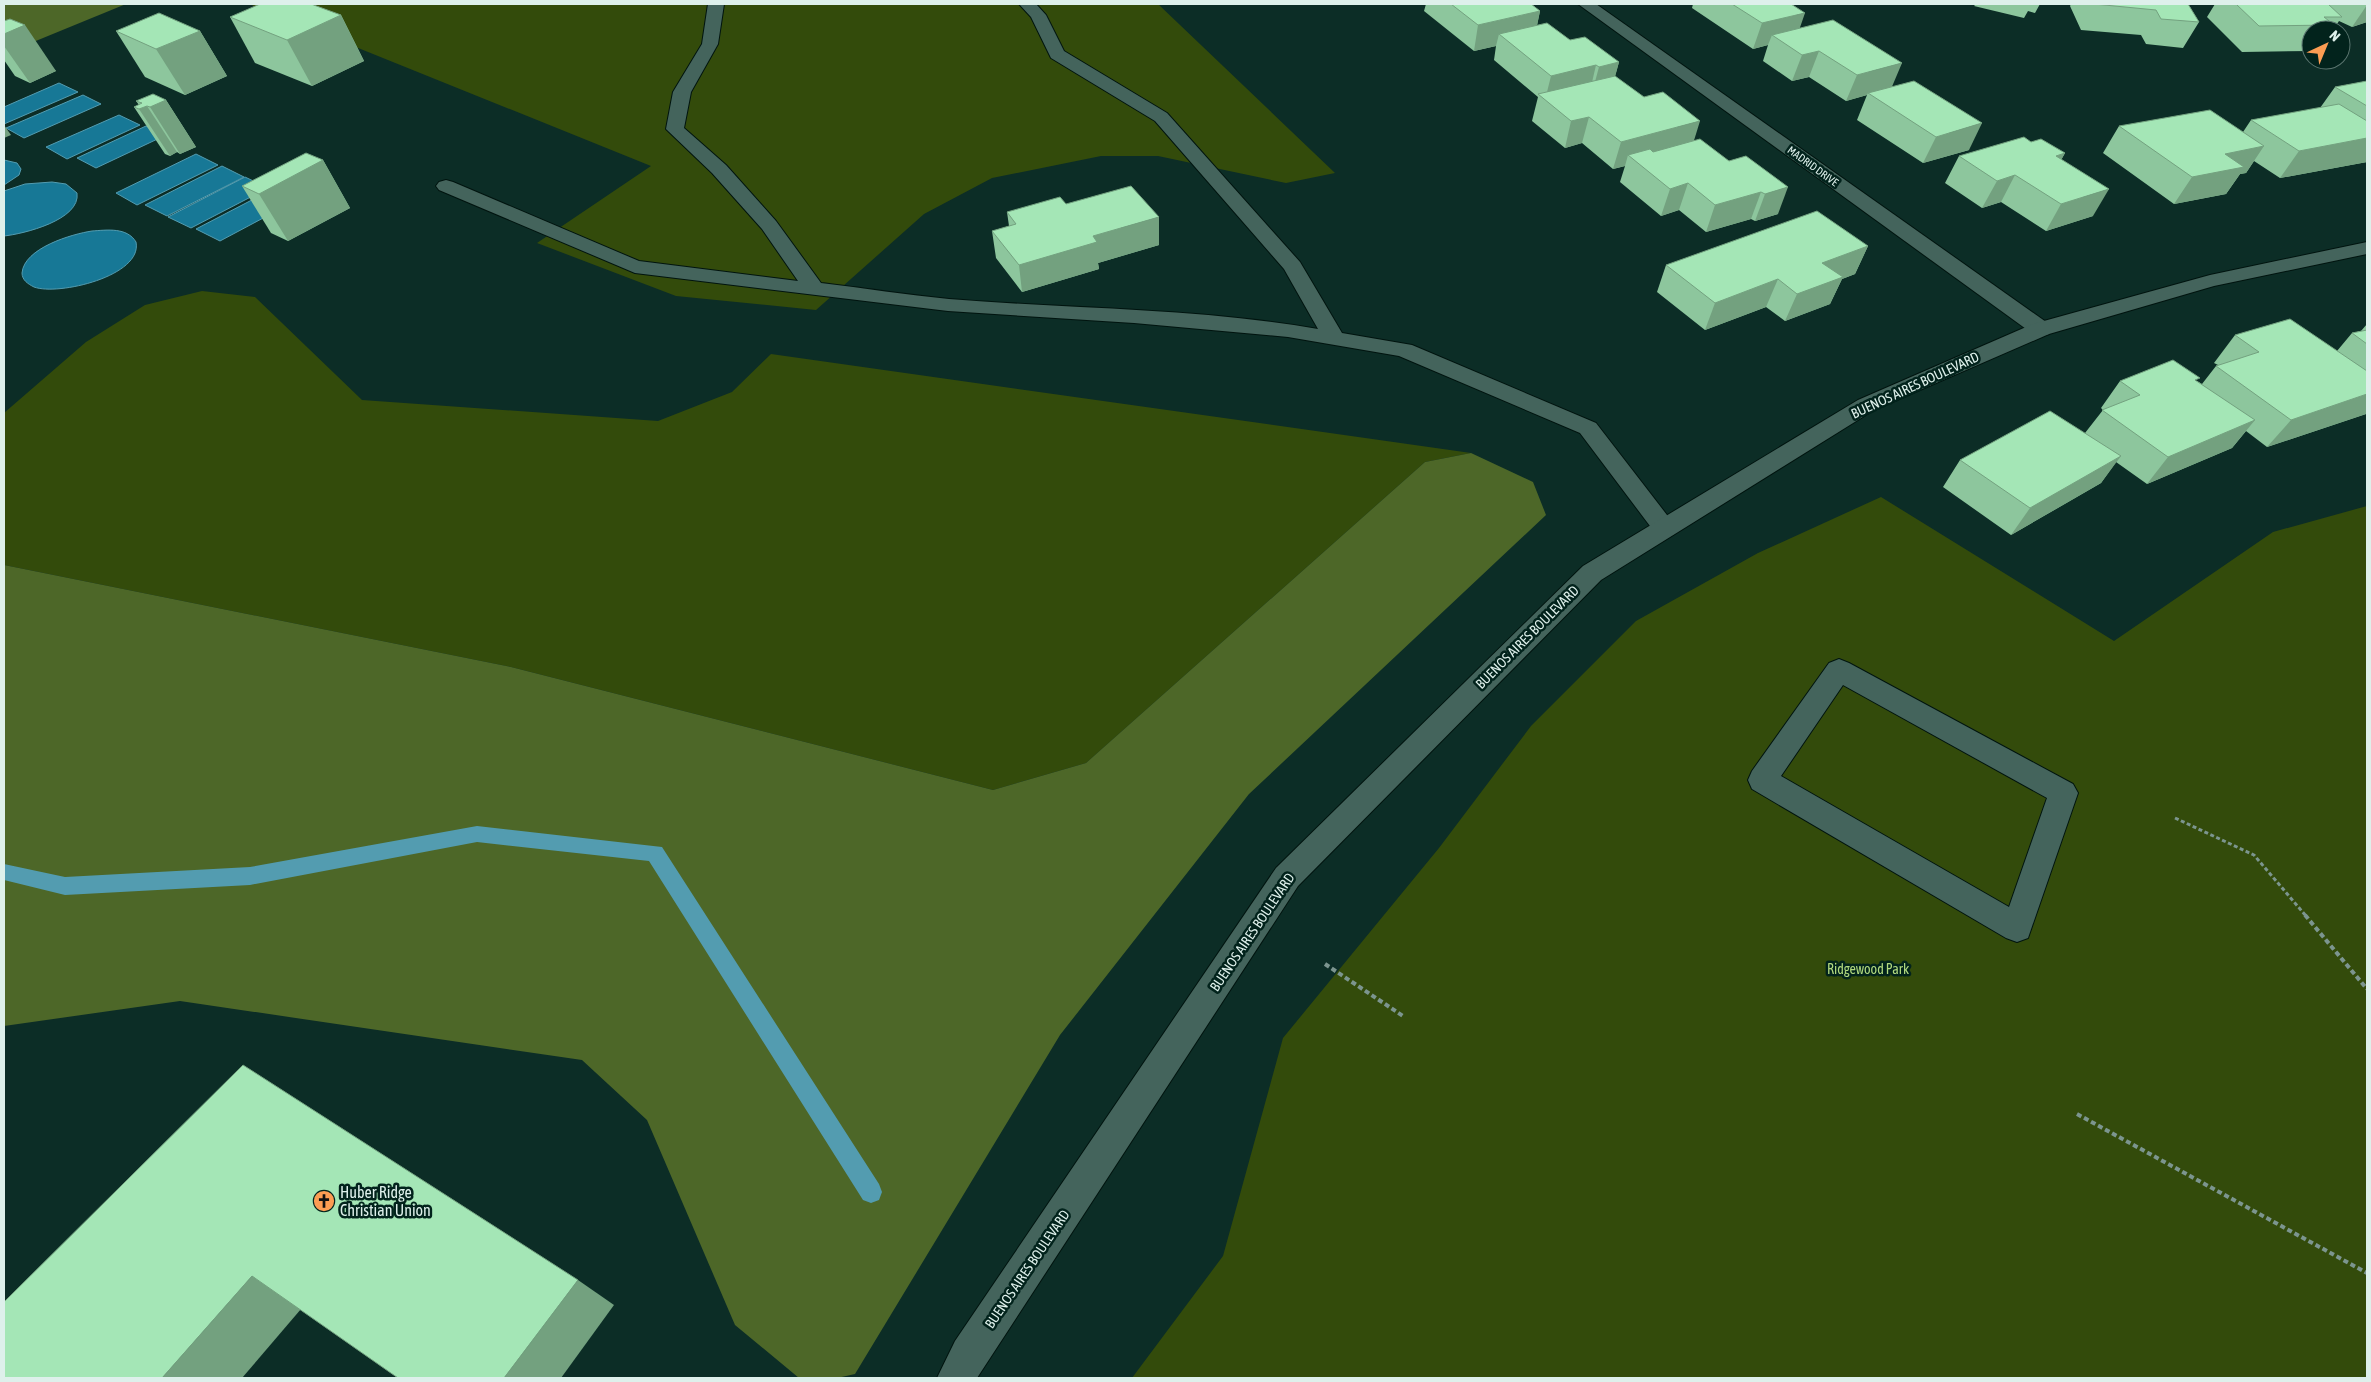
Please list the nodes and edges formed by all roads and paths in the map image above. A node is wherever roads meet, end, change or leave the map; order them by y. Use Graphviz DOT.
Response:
graph roads {
  1 [pos="716,4"];
  2 [pos="1027,4"];
  3 [pos="1586,4"];
  4 [pos="446,186"];
  5 [pos="2367,248"];
  6 [pos="815,289"];
  7 [pos="2041,329"];
  8 [pos="1334,338"];
  9 [pos="1665,528"];
  10 [pos="2175,818"];
  11 [pos="1943,886"];
  12 [pos="1326,964"];
  13 [pos="2367,989"];
  14 [pos="1402,1016"];
  15 [pos="2077,1114"];
  16 [pos="2367,1273"];
  17 [pos="956,1378"];
  1 -- 6 [label="street"];
  2 -- 8 [label="street"];
  3 -- 7 [label="street, MADRID DRIVE"];
  4 -- 6 [label="street"];
  5 -- 7 [label="street, BUENOS AIRES BOULEVARD"];
  6 -- 8 [label="street"];
  7 -- 9 [label="street, BUENOS AIRES BOULEVARD"];
  8 -- 9 [label="street"];
  9 -- 17 [label="street, BUENOS AIRES BOULEVARD"];
  10 -- 13 [label="path"];
  11 -- 11 [label="street"];
  12 -- 14 [label="path"];
  15 -- 16 [label="path"];
}
